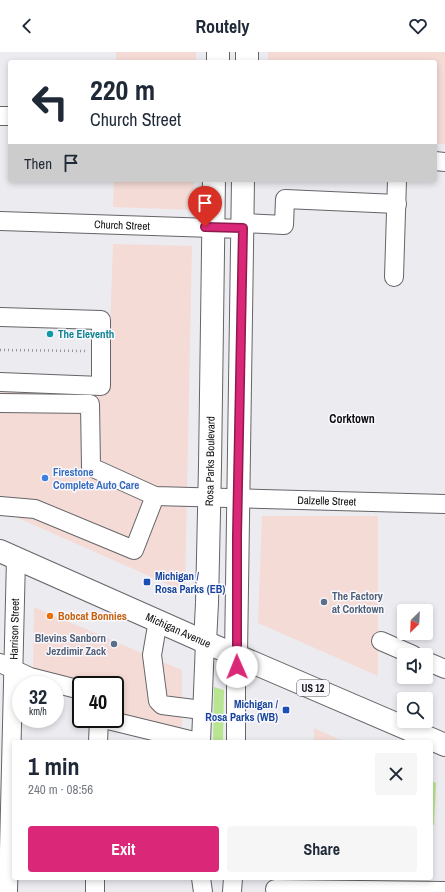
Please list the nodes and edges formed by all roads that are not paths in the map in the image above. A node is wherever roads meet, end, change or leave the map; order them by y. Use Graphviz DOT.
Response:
graph roads {
  1 [pos="214,182"];
  2 [pos="243,182"];
  3 [pos="398,182"];
  4 [pos="397,204"];
  5 [pos="0,222"];
  6 [pos="243,226"];
  7 [pos="215,228"];
  8 [pos="394,277"];
  9 [pos="0,317"];
  10 [pos="0,382"];
  11 [pos="0,402"];
  12 [pos="155,496"];
  13 [pos="209,498"];
  14 [pos="238,499"];
  15 [pos="445,504"];
  16 [pos="0,506"];
  17 [pos="209,535"];
  18 [pos="237,536"];
  19 [pos="8,555"];
  20 [pos="158,620"];
  21 [pos="381,641"];
  22 [pos="205,642"];
  23 [pos="397,648"];
  24 [pos="236,655"];
  25 [pos="433,663"];
  26 [pos="7,666"];
  27 [pos="445,669"];
  28 [pos="12,684"];
  29 [pos="72,688"];
  30 [pos="202,710"];
  31 [pos="124,724"];
  32 [pos="15,728"];
  33 [pos="99,728"];
  34 [pos="14,740"];
  35 [pos="98,740"];
  36 [pos="192,740"];
  37 [pos="200,740"];
  38 [pos="236,740"];
  39 [pos="445,745"];
  40 [pos="12,762"];
  41 [pos="8,809"];
  42 [pos="95,880"];
  43 [pos="201,880"];
  44 [pos="233,880"];
  45 [pos="275,886"];
  46 [pos="445,891"];
  47 [pos="8,892"];
  48 [pos="95,892"];
  49 [pos="203,892"];
  50 [pos="232,892"];
  1 -- 7 [label="main road, Rosa Parks Boulevard"];
  2 -- 6 [label="main road"];
  3 -- 4 [label="street"];
  4 -- 6 [label="street, Church Street"];
  4 -- 8 [label="street"];
  5 -- 7 [label="street, Church Street"];
  6 -- 7 [label="street, Church Street"];
  6 -- 14 [label="main road"];
  7 -- 13 [label="main road, Rosa Parks Boulevard"];
  9 -- 10 [label="street"];
  11 -- 12 [label="street"];
  12 -- 13 [label="street, Dalzelle Street"];
  12 -- 16 [label="street"];
  13 -- 14 [label="street, Dalzelle Street"];
  13 -- 17 [label="main road, Rosa Parks Boulevard"];
  14 -- 15 [label="street, Dalzelle Street"];
  14 -- 18 [label="main road"];
  17 -- 18 [label="main road"];
  17 -- 22 [label="main road, Rosa Parks Boulevard"];
  18 -- 24 [label="main road"];
  19 -- 20 [label="main road, Michigan Avenue / US 12"];
  19 -- 26 [label="street, Harrison Street"];
  20 -- 22 [label="main road, Michigan Avenue / US 12"];
  20 -- 30 [label="street"];
  21 -- 23 [label="street"];
  22 -- 24 [label="main road, Michigan Avenue / US 12"];
  22 -- 30 [label="street, Rosa Parks Boulevard"];
  24 -- 38 [label="street"];
  24 -- 39 [label="main road, Michigan Avenue / US 12"];
  25 -- 27 [label="street"];
  26 -- 28 [label="street, Harrison Street"];
  26 -- 29 [label="street"];
  30 -- 37 [label="street, Rosa Parks Boulevard"];
  31 -- 36 [label="street"];
  32 -- 34 [label="street, Harrison Street"];
  33 -- 35 [label="street"];
  40 -- 41 [label="street, Harrison Street"];
  41 -- 47 [label="street, Harrison Street"];
  42 -- 48 [label="street"];
  43 -- 49 [label="street"];
  44 -- 50 [label="street"];
  45 -- 46 [label="street"];
}
